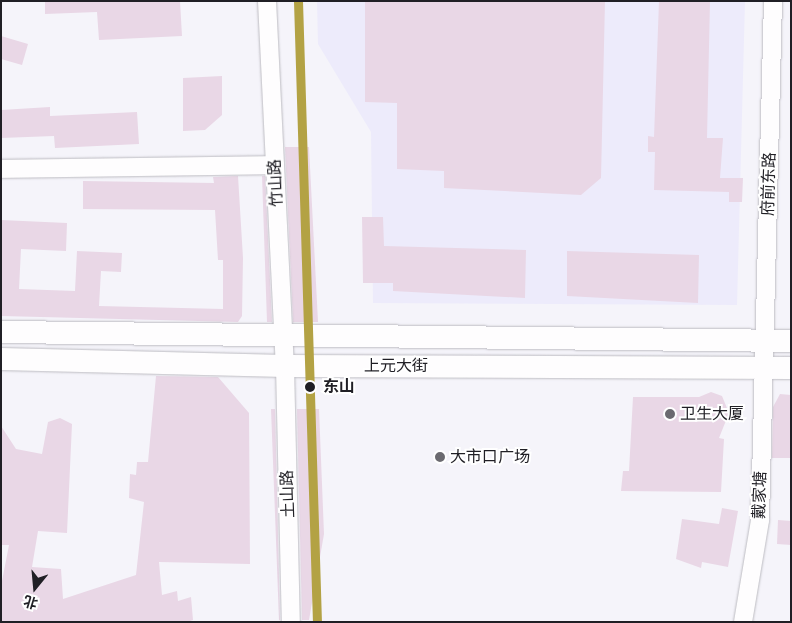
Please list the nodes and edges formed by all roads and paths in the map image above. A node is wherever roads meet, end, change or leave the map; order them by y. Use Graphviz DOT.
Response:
graph roads {
  1 [pos="268,1"];
  2 [pos="773,1"];
  3 [pos="275,165"];
  4 [pos="1,170"];
  5 [pos="1,332"];
  6 [pos="283,335"];
  7 [pos="764,340"];
  8 [pos="791,341"];
  9 [pos="1,359"];
  10 [pos="284,366"];
  11 [pos="764,368"];
  12 [pos="791,368"];
  13 [pos="291,622"];
  14 [pos="743,622"];
  1 -- 3 [label="street, 竹山路"];
  2 -- 7 [label="street, 府前东路"];
  3 -- 4 [label="street"];
  3 -- 6 [label="street, 竹山路"];
  5 -- 6 [label="main road, 上元大街"];
  6 -- 7 [label="main road, 上元大街"];
  6 -- 10 [label="street, 竹山路"];
  7 -- 8 [label="main road, 上元大街"];
  7 -- 11 [label="street, 府前东路"];
  9 -- 10 [label="main road, 上元大街"];
  10 -- 11 [label="main road, 上元大街"];
  10 -- 13 [label="street, 土山路"];
  11 -- 12 [label="main road, 上元大街"];
  11 -- 14 [label="street, 戴家塘"];
}
